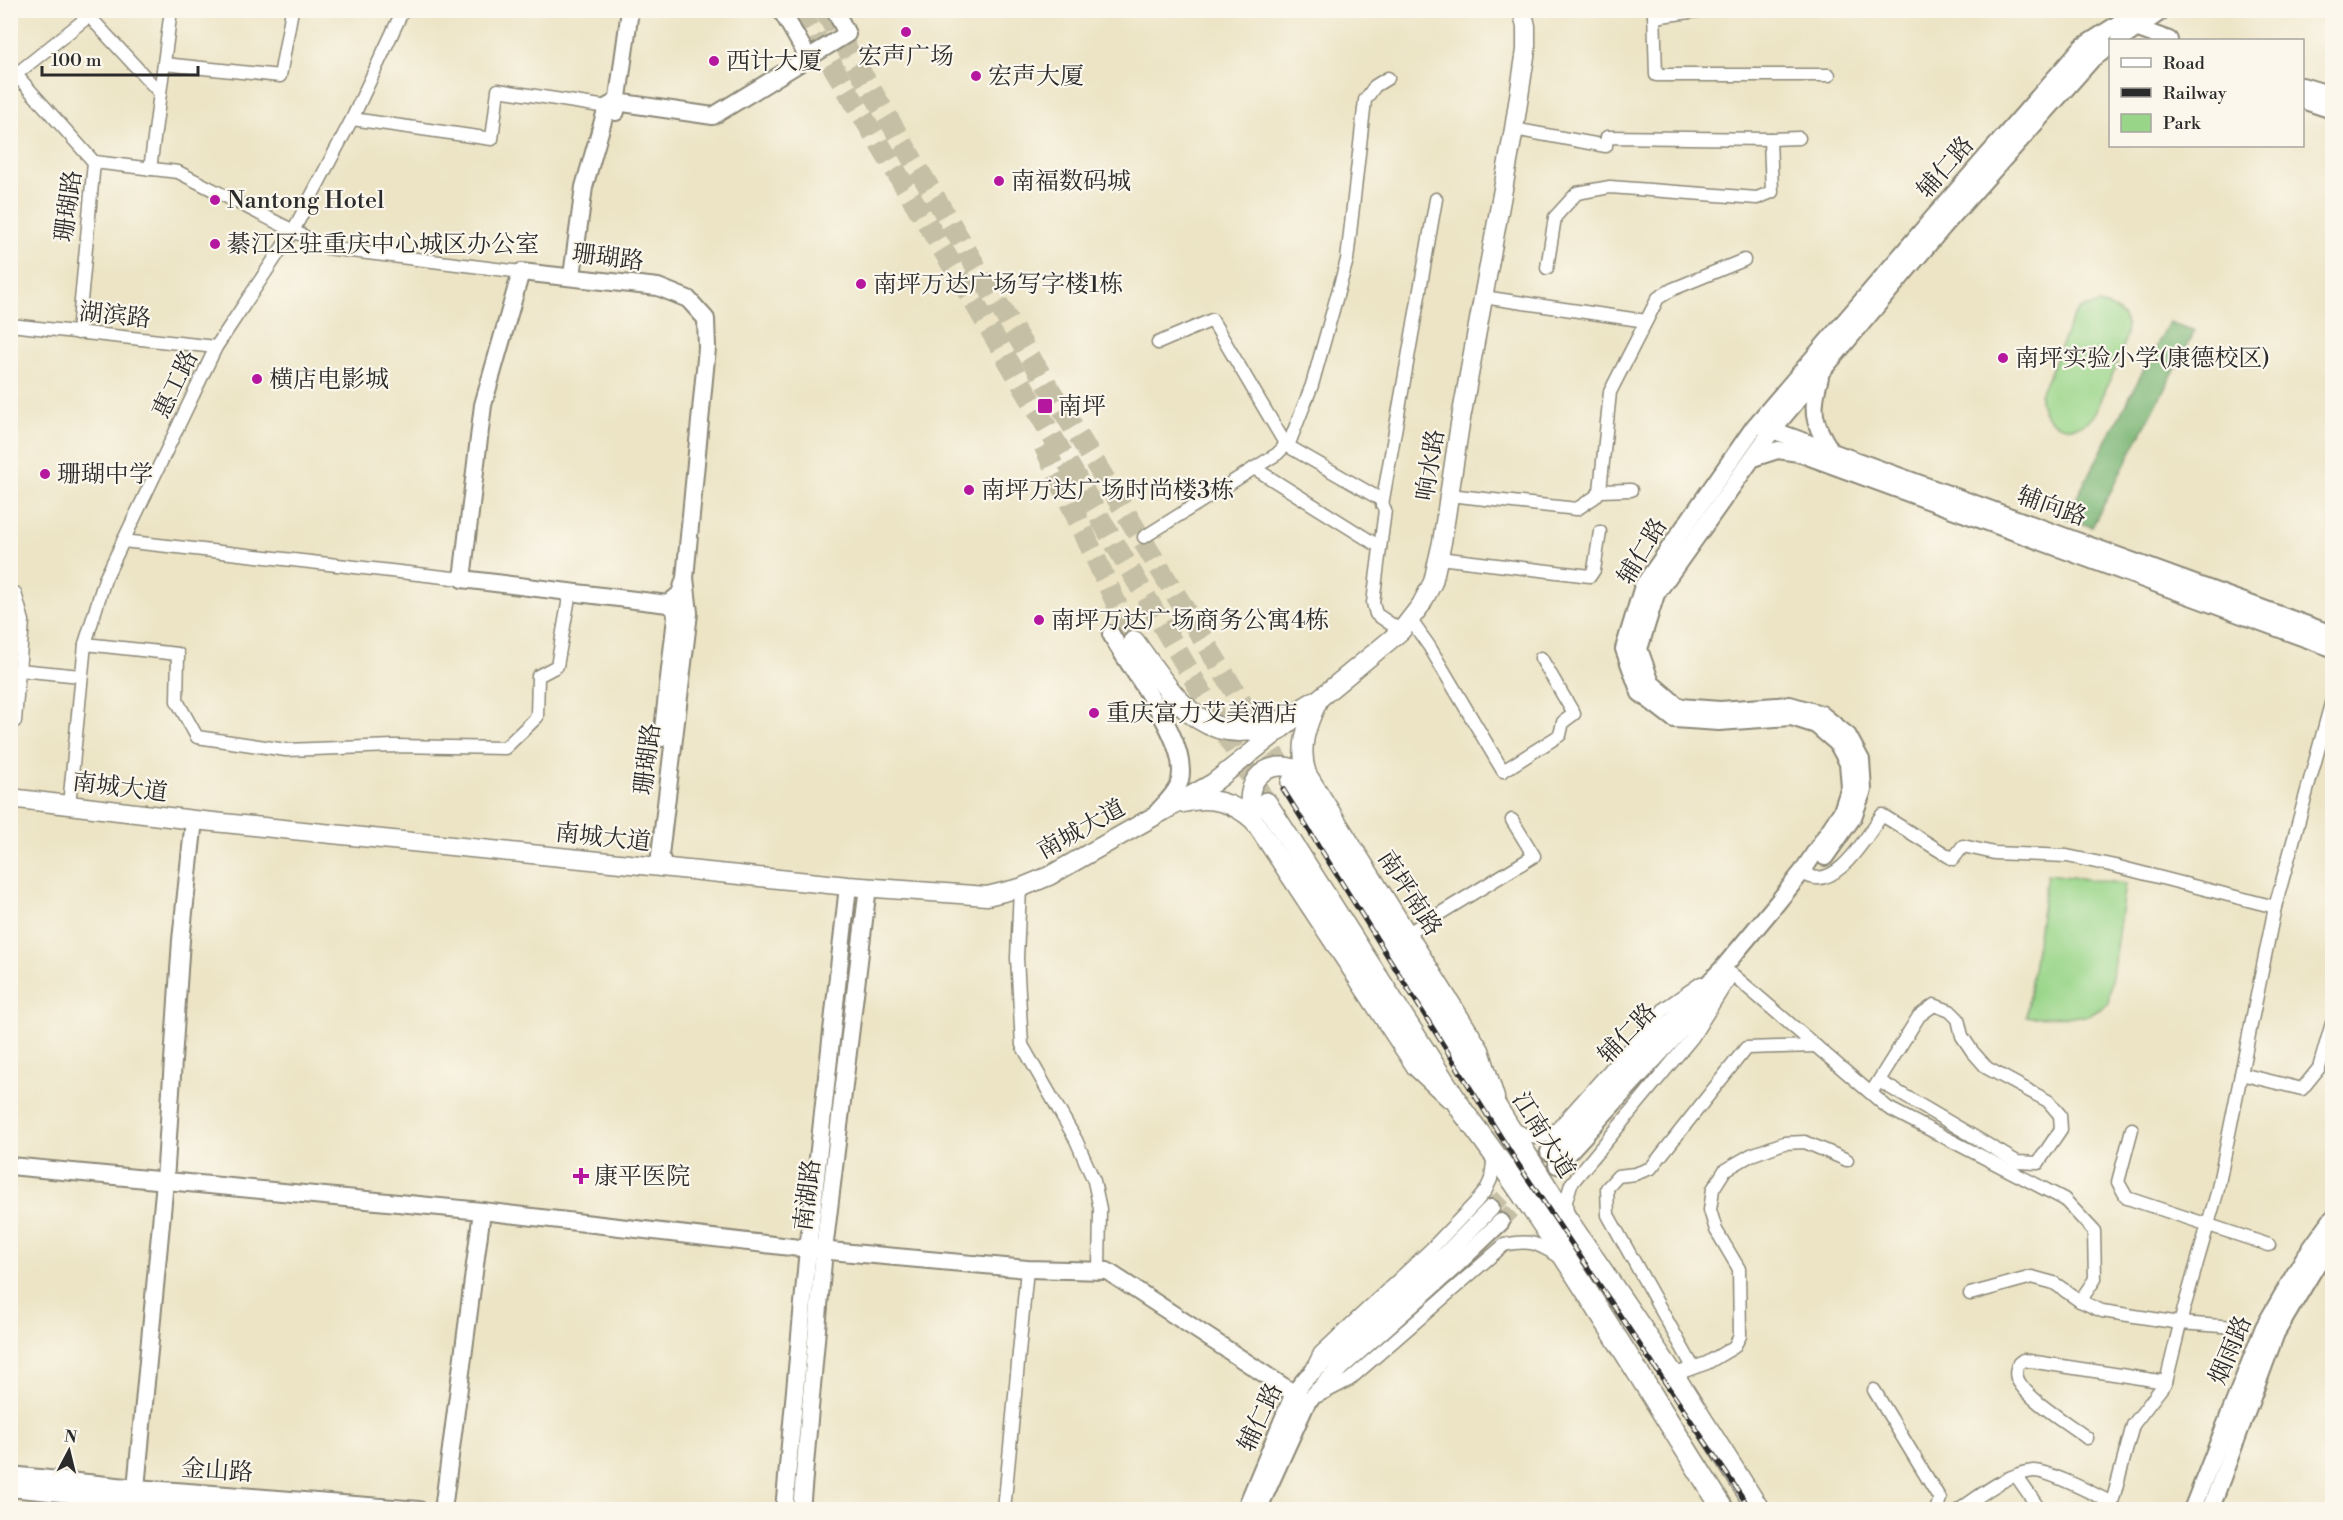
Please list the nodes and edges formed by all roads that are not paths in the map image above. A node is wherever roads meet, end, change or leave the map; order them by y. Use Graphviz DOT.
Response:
graph roads {
  1 [pos="171,10"];
  2 [pos="292,10"];
  3 [pos="403,10"];
  4 [pos="630,10"];
  5 [pos="781,10"];
  6 [pos="835,10"];
  7 [pos="1522,10"];
  8 [pos="1534,10"];
  9 [pos="1704,10"];
  10 [pos="2140,10"];
  11 [pos="2163,10"];
  12 [pos="1654,14"];
  13 [pos="2129,33"];
  14 [pos="2163,39"];
  15 [pos="2109,48"];
  16 [pos="1526,50"];
  17 [pos="808,57"];
  18 [pos="164,64"];
  19 [pos="12,74"];
  20 [pos="1829,75"];
  21 [pos="1388,78"];
  22 [pos="2304,87"];
  23 [pos="160,93"];
  24 [pos="2332,96"];
  25 [pos="2304,101"];
  26 [pos="613,107"];
  27 [pos="2332,110"];
  28 [pos="352,118"];
  29 [pos="1514,129"];
  30 [pos="1799,138"];
  31 [pos="1770,140"];
  32 [pos="94,162"];
  33 [pos="150,169"];
  34 [pos="1436,199"];
  35 [pos="293,231"];
  36 [pos="1743,260"];
  37 [pos="1547,268"];
  38 [pos="521,272"];
  39 [pos="577,277"];
  40 [pos="1483,297"];
  41 [pos="1646,321"];
  42 [pos="10,325"];
  43 [pos="78,333"];
  44 [pos="1158,344"];
  45 [pos="216,347"];
  46 [pos="1821,373"];
  47 [pos="1754,427"];
  48 [pos="1773,429"];
  49 [pos="1286,445"];
  50 [pos="1830,449"];
  51 [pos="1753,458"];
  52 [pos="1254,468"];
  53 [pos="1631,490"];
  54 [pos="1600,491"];
  55 [pos="1449,495"];
  56 [pos="1382,505"];
  57 [pos="1600,532"];
  58 [pos="1144,537"];
  59 [pos="123,541"];
  60 [pos="1380,547"];
  61 [pos="1439,558"];
  62 [pos="685,578"];
  63 [pos="462,579"];
  64 [pos="570,592"];
  65 [pos="10,594"];
  66 [pos="668,604"];
  67 [pos="1406,625"];
  68 [pos="1111,634"];
  69 [pos="2332,634"];
  70 [pos="1134,642"];
  71 [pos="85,644"];
  72 [pos="2332,648"];
  73 [pos="1541,658"];
  74 [pos="19,670"];
  75 [pos="81,676"];
  76 [pos="2332,700"];
  77 [pos="1317,701"];
  78 [pos="10,721"];
  79 [pos="1299,778"];
  80 [pos="10,798"];
  81 [pos="1266,802"];
  82 [pos="69,805"];
  83 [pos="1171,807"];
  84 [pos="1154,816"];
  85 [pos="194,820"];
  86 [pos="1512,820"];
  87 [pos="1254,821"];
  88 [pos="638,865"];
  89 [pos="665,868"];
  90 [pos="1806,875"];
  91 [pos="848,886"];
  92 [pos="868,887"];
  93 [pos="1020,888"];
  94 [pos="2275,907"];
  95 [pos="1408,933"];
  96 [pos="1727,971"];
  97 [pos="2332,1023"];
  98 [pos="1816,1046"];
  99 [pos="2241,1074"];
  100 [pos="1879,1080"];
  101 [pos="1871,1093"];
  102 [pos="1464,1113"];
  103 [pos="1504,1118"];
  104 [pos="2132,1129"];
  105 [pos="1494,1153"];
  106 [pos="1553,1159"];
  107 [pos="1847,1160"];
  108 [pos="10,1166"];
  109 [pos="165,1181"];
  110 [pos="1491,1208"];
  111 [pos="482,1211"];
  112 [pos="2332,1219"];
  113 [pos="1567,1220"];
  114 [pos="1501,1222"];
  115 [pos="2208,1226"];
  116 [pos="2332,1244"];
  117 [pos="2269,1245"];
  118 [pos="816,1249"];
  119 [pos="1564,1259"];
  120 [pos="1027,1269"];
  121 [pos="1099,1271"];
  122 [pos="1970,1294"];
  123 [pos="2080,1301"];
  124 [pos="2180,1323"];
  125 [pos="2235,1327"];
  126 [pos="1694,1367"];
  127 [pos="1673,1375"];
  128 [pos="1307,1377"];
  129 [pos="2166,1382"];
  130 [pos="1874,1390"];
  131 [pos="1300,1398"];
  132 [pos="2087,1438"];
  133 [pos="10,1475"];
  134 [pos="2017,1477"];
  135 [pos="10,1488"];
  136 [pos="136,1488"];
  137 [pos="2111,1506"];
  138 [pos="234,1509"];
  139 [pos="419,1509"];
  140 [pos="443,1509"];
  141 [pos="783,1509"];
  142 [pos="801,1509"];
  143 [pos="1004,1509"];
  144 [pos="1245,1509"];
  145 [pos="1258,1509"];
  146 [pos="1724,1509"];
  147 [pos="1759,1509"];
  148 [pos="1936,1509"];
  149 [pos="1959,1509"];
  150 [pos="2040,1509"];
  151 [pos="2192,1509"];
  152 [pos="2210,1509"];
  1 -- 18 [label="street"];
  2 -- 18 [label="street"];
  3 -- 28 [label="street, 惠工路"];
  4 -- 26 [label="main road"];
  5 -- 17 [label="main road"];
  6 -- 17 [label="main road"];
  7 -- 16 [label="main road, 响水路"];
  8 -- 16 [label="main road"];
  9 -- 12 [label="street"];
  10 -- 13 [label="main road, 辅仁路"];
  11 -- 13 [label="main road, 辅仁路"];
  12 -- 20 [label="street"];
  13 -- 14 [label="main road"];
  13 -- 47 [label="main road, 辅仁路"];
  15 -- 46 [label="main road, 辅仁路"];
  16 -- 29 [label="main road, 响水路"];
  17 -- 26 [label="main road"];
  18 -- 23 [label="street"];
  19 -- 23 [label="street"];
  19 -- 32 [label="street"];
  21 -- 49 [label="street"];
  22 -- 24 [label="main road"];
  23 -- 33 [label="street"];
  25 -- 27 [label="main road"];
  26 -- 28 [label="street"];
  26 -- 39 [label="main road"];
  28 -- 35 [label="street, 惠工路"];
  29 -- 31 [label="street"];
  29 -- 40 [label="main road, 响水路"];
  30 -- 31 [label="street"];
  31 -- 37 [label="street"];
  32 -- 33 [label="street, 珊瑚路"];
  32 -- 43 [label="street, 珊瑚路"];
  33 -- 35 [label="street, 珊瑚路"];
  34 -- 56 [label="street"];
  35 -- 38 [label="street, 珊瑚路"];
  35 -- 45 [label="street, 惠工路"];
  36 -- 41 [label="street"];
  38 -- 39 [label="main road, 珊瑚路"];
  38 -- 63 [label="main road"];
  39 -- 62 [label="main road, 珊瑚路"];
  40 -- 41 [label="street"];
  40 -- 55 [label="main road, 响水路"];
  41 -- 54 [label="street"];
  42 -- 43 [label="street, 湖滨路"];
  43 -- 45 [label="street, 湖滨路"];
  44 -- 49 [label="street"];
  45 -- 59 [label="street, 惠工路"];
  46 -- 48 [label="main road, 辅仁路"];
  46 -- 50 [label="main road"];
  47 -- 48 [label="main road, 辅向路"];
  47 -- 90 [label="main road, 辅仁路"];
  48 -- 50 [label="main road, 辅向路"];
  48 -- 51 [label="main road, 辅仁路"];
  49 -- 52 [label="street"];
  49 -- 56 [label="street"];
  50 -- 69 [label="main road, 辅向路"];
  51 -- 72 [label="main road, 辅向路"];
  51 -- 90 [label="main road, 辅仁路"];
  52 -- 58 [label="street"];
  52 -- 60 [label="street"];
  53 -- 54 [label="street"];
  54 -- 55 [label="street"];
  55 -- 61 [label="main road, 响水路"];
  56 -- 60 [label="street"];
  57 -- 61 [label="street"];
  59 -- 63 [label="street"];
  59 -- 71 [label="street, 惠工路"];
  60 -- 67 [label="street"];
  61 -- 67 [label="main road, 响水路"];
  62 -- 66 [label="main road"];
  62 -- 89 [label="main road, 珊瑚路"];
  63 -- 64 [label="main road"];
  64 -- 66 [label="main road"];
  64 -- 71 [label="street"];
  65 -- 74 [label="street"];
  66 -- 88 [label="main road"];
  67 -- 73 [label="street"];
  67 -- 77 [label="main road, 响水路"];
  68 -- 84 [label="main road"];
  70 -- 77 [label="highway"];
  71 -- 75 [label="street, 惠工路"];
  74 -- 75 [label="street"];
  74 -- 78 [label="street"];
  75 -- 82 [label="street, 惠工路"];
  76 -- 94 [label="street"];
  77 -- 79 [label="main road, 南坪南路"];
  77 -- 83 [label="main road, 响水路"];
  79 -- 87 [label="main road"];
  79 -- 95 [label="main road, 南坪南路"];
  79 -- 103 [label="highway, 江南大道"];
  80 -- 82 [label="main road, 南城大道"];
  81 -- 102 [label="highway, 江南大道"];
  82 -- 85 [label="main road, 南城大道"];
  83 -- 84 [label="main road, 南城大道"];
  83 -- 87 [label="main road"];
  84 -- 93 [label="main road, 南城大道"];
  85 -- 88 [label="main road, 南城大道"];
  85 -- 109 [label="main road"];
  86 -- 95 [label="street"];
  87 -- 102 [label="main road"];
  88 -- 89 [label="main road, 南城大道"];
  89 -- 91 [label="main road, 南城大道"];
  90 -- 94 [label="street"];
  90 -- 96 [label="main road, 辅仁路"];
  91 -- 92 [label="main road, 南城大道"];
  91 -- 118 [label="main road"];
  92 -- 93 [label="main road, 南城大道"];
  92 -- 118 [label="main road, 南湖路"];
  93 -- 121 [label="street"];
  94 -- 99 [label="street"];
  95 -- 103 [label="main road, 南坪南路"];
  96 -- 98 [label="street"];
  96 -- 103 [label="street"];
  96 -- 106 [label="main road, 辅仁路"];
  96 -- 113 [label="street"];
  97 -- 99 [label="street"];
  98 -- 101 [label="street"];
  98 -- 126 [label="street"];
  99 -- 115 [label="street"];
  100 -- 100 [label="street"];
  100 -- 101 [label="street"];
  101 -- 123 [label="street"];
  102 -- 105 [label="highway, 江南大道"];
  103 -- 113 [label="highway, 江南大道"];
  104 -- 115 [label="street"];
  105 -- 119 [label="highway, 江南大道"];
  105 -- 128 [label="street"];
  107 -- 126 [label="street"];
  108 -- 109 [label="main road"];
  109 -- 111 [label="main road"];
  109 -- 136 [label="main road"];
  110 -- 128 [label="main road, 辅仁路"];
  111 -- 118 [label="main road"];
  111 -- 140 [label="main road"];
  112 -- 151 [label="main road, 烟雨路"];
  113 -- 127 [label="highway, 江南大道"];
  114 -- 131 [label="main road, 辅仁路"];
  115 -- 117 [label="street"];
  115 -- 124 [label="street"];
  116 -- 152 [label="main road, 烟雨路"];
  118 -- 120 [label="main road"];
  118 -- 141 [label="main road"];
  118 -- 142 [label="main road, 南湖路"];
  119 -- 131 [label="street"];
  119 -- 146 [label="highway, 江南大道"];
  120 -- 121 [label="main road"];
  120 -- 143 [label="street"];
  121 -- 131 [label="main road"];
  122 -- 123 [label="street"];
  123 -- 124 [label="street"];
  124 -- 125 [label="street"];
  124 -- 129 [label="street"];
  126 -- 127 [label="street"];
  127 -- 147 [label="highway, 江南大道"];
  128 -- 131 [label="main road, 辅仁路"];
  129 -- 132 [label="street"];
  129 -- 137 [label="street"];
  130 -- 148 [label="street"];
  131 -- 144 [label="main road, 辅仁路"];
  131 -- 145 [label="main road, 辅仁路"];
  133 -- 136 [label="main road, 金山路"];
  134 -- 137 [label="street"];
  134 -- 149 [label="street"];
  134 -- 150 [label="street"];
  135 -- 138 [label="main road, 金山路"];
  136 -- 139 [label="main road, 金山路"];
}
